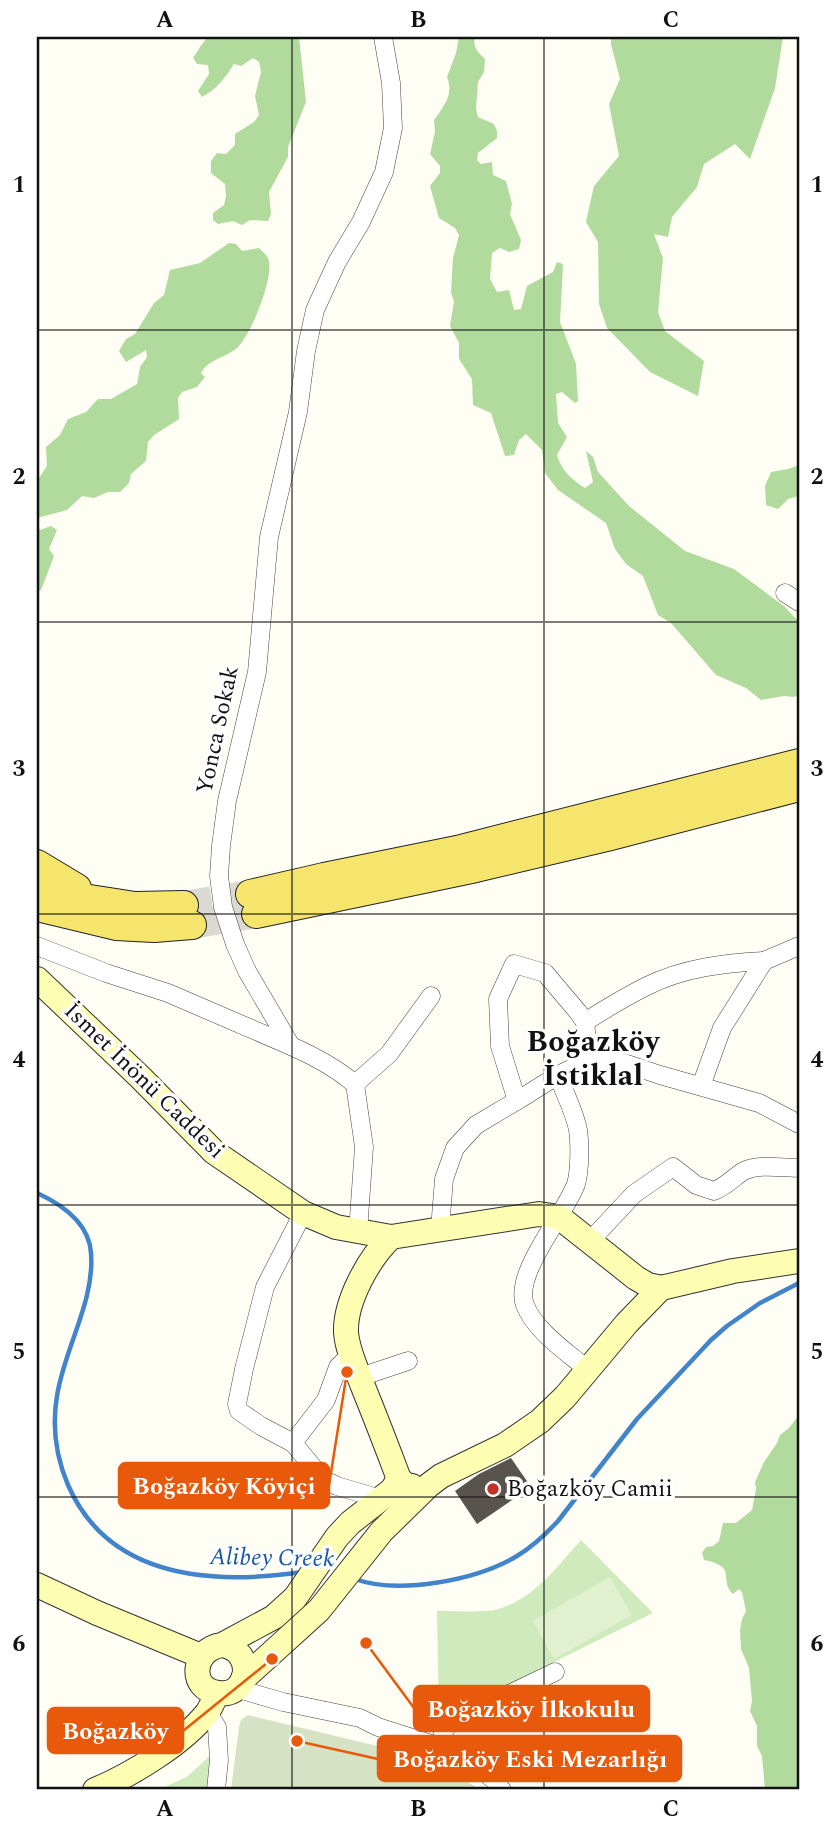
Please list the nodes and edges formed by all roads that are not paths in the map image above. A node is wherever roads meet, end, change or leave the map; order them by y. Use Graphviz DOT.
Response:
graph roads {
  1 [pos="383,37"];
  2 [pos="799,763"];
  3 [pos="799,787"];
  4 [pos="37,864"];
  5 [pos="37,887"];
  6 [pos="108,902"];
  7 [pos="37,907"];
  8 [pos="37,946"];
  9 [pos="799,946"];
  10 [pos="764,961"];
  11 [pos="37,979"];
  12 [pos="431,996"];
  13 [pos="585,1022"];
  14 [pos="291,1046"];
  15 [pos="589,1060"];
  16 [pos="558,1074"];
  17 [pos="355,1084"];
  18 [pos="701,1086"];
  19 [pos="517,1101"];
  20 [pos="799,1124"];
  21 [pos="799,1168"];
  22 [pos="303,1213"];
  23 [pos="559,1217"];
  24 [pos="439,1229"];
  25 [pos="358,1232"];
  26 [pos="391,1237"];
  27 [pos="590,1241"];
  28 [pos="799,1256"];
  29 [pos="369,1264"];
  30 [pos="636,1278"];
  31 [pos="661,1288"];
  32 [pos="642,1307"];
  33 [pos="351,1353"];
  34 [pos="408,1361"];
  35 [pos="588,1370"];
  36 [pos="360,1377"];
  37 [pos="293,1443"];
  38 [pos="399,1479"];
  39 [pos="429,1485"];
  40 [pos="381,1499"];
  41 [pos="37,1585"];
  42 [pos="211,1651"];
  43 [pos="555,1672"];
  44 [pos="226,1693"];
  45 [pos="441,1747"];
  46 [pos="95,1790"];
  47 [pos="216,1790"];
  48 [pos="502,1790"];
  1 -- 14 [label="street, Yonca Sokak"];
  2 -- 3 [label="main road"];
  4 -- 6 [label="main road"];
  5 -- 6 [label="main road"];
  6 -- 7 [label="main road"];
  8 -- 14 [label="street"];
  9 -- 10 [label="street"];
  10 -- 13 [label="street"];
  10 -- 18 [label="street"];
  11 -- 22 [label="street, İsmet İnönü Caddesi"];
  12 -- 17 [label="street"];
  13 -- 15 [label="street"];
  13 -- 19 [label="street"];
  14 -- 17 [label="street"];
  15 -- 16 [label="street"];
  15 -- 18 [label="street"];
  16 -- 19 [label="street"];
  16 -- 23 [label="street"];
  17 -- 25 [label="street"];
  18 -- 20 [label="street"];
  19 -- 24 [label="street"];
  21 -- 27 [label="street"];
  22 -- 25 [label="street, İsmet İnönü Caddesi"];
  22 -- 37 [label="street"];
  23 -- 24 [label="street, İsmet İnönü Caddesi"];
  23 -- 27 [label="street"];
  23 -- 35 [label="street"];
  24 -- 26 [label="street, İsmet İnönü Caddesi"];
  25 -- 26 [label="street, İsmet İnönü Caddesi"];
  25 -- 29 [label="street"];
  26 -- 29 [label="street"];
  27 -- 30 [label="street"];
  28 -- 31 [label="street"];
  29 -- 33 [label="street"];
  30 -- 31 [label="street"];
  30 -- 32 [label="street"];
  31 -- 32 [label="street"];
  32 -- 35 [label="street"];
  33 -- 36 [label="street"];
  33 -- 37 [label="street"];
  34 -- 36 [label="street"];
  35 -- 39 [label="street"];
  36 -- 38 [label="street"];
  37 -- 40 [label="street"];
  38 -- 39 [label="street"];
  38 -- 40 [label="street"];
  39 -- 44 [label="street"];
  40 -- 42 [label="street"];
  41 -- 42 [label="street"];
  42 -- 44 [label="street"];
  42 -- 44 [label="street"];
  43 -- 45 [label="street"];
  44 -- 45 [label="street"];
  44 -- 46 [label="street"];
  44 -- 47 [label="street"];
  45 -- 48 [label="street"];
}
